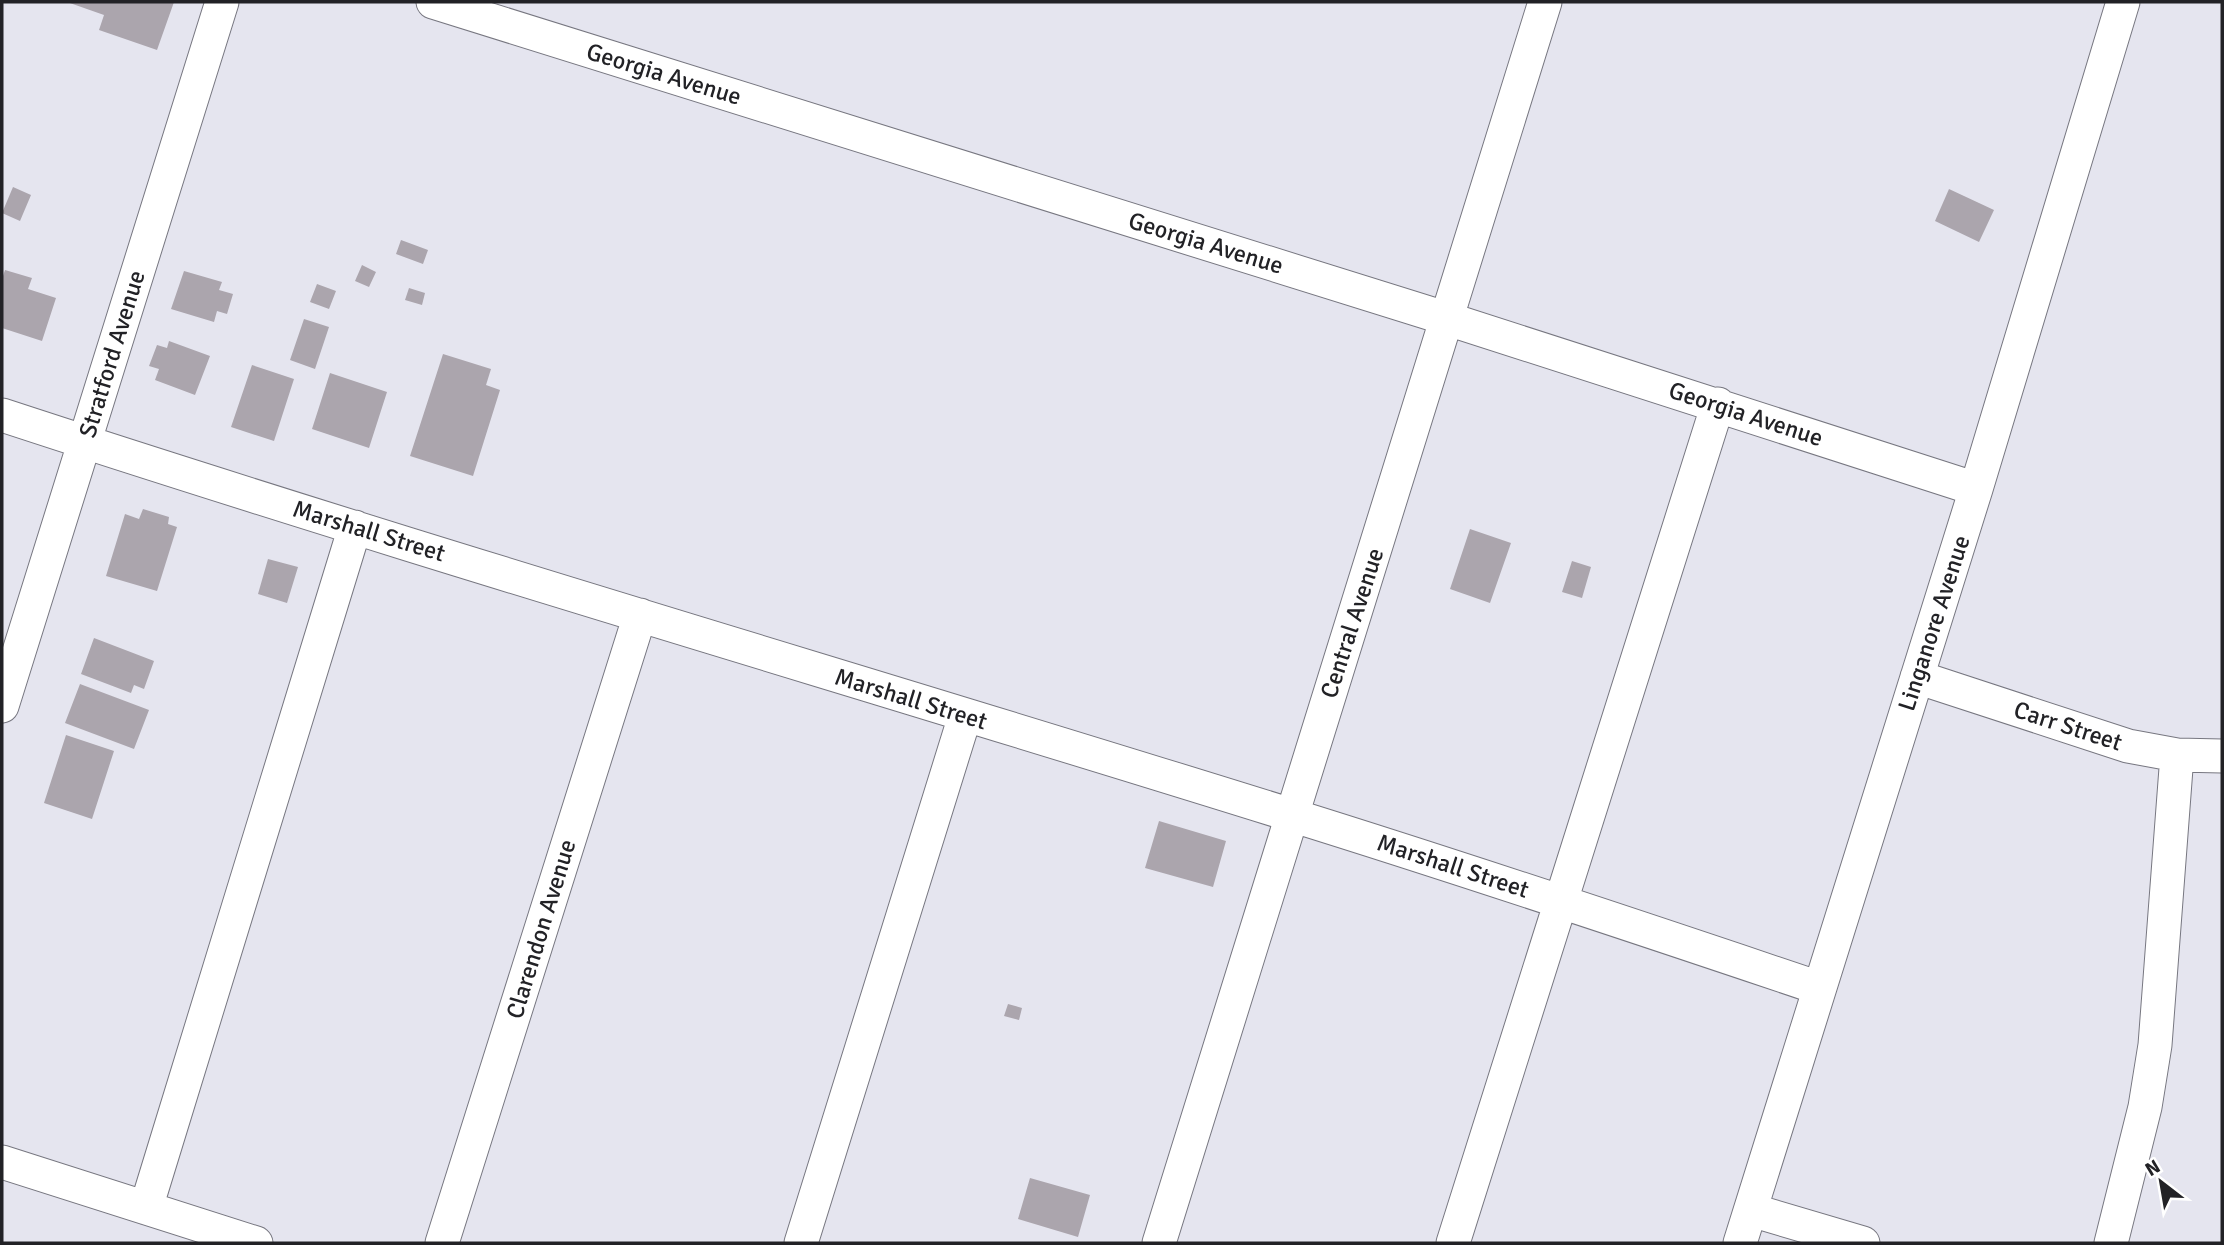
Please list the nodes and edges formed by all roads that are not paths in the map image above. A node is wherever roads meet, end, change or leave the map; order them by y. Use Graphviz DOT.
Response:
graph roads {
  1 [pos="222,2"];
  2 [pos="433,2"];
  3 [pos="1545,2"];
  4 [pos="2123,2"];
  5 [pos="1448,319"];
  6 [pos="1718,404"];
  7 [pos="2,415"];
  8 [pos="85,442"];
  9 [pos="1976,489"];
  10 [pos="355,527"];
  11 [pos="640,615"];
  12 [pos="1917,677"];
  13 [pos="2,706"];
  14 [pos="965,716"];
  15 [pos="2177,755"];
  16 [pos="2222,756"];
  17 [pos="1291,815"];
  18 [pos="1561,901"];
  19 [pos="1819,988"];
  20 [pos="2,1162"];
  21 [pos="146,1208"];
  22 [pos="1751,1210"];
  23 [pos="256,1243"];
  24 [pos="442,1243"];
  25 [pos="801,1243"];
  26 [pos="1159,1243"];
  27 [pos="1453,1243"];
  28 [pos="1740,1243"];
  29 [pos="1863,1243"];
  30 [pos="2111,1243"];
  1 -- 8 [label="street, Stratford Avenue"];
  2 -- 5 [label="street, Georgia Avenue"];
  3 -- 5 [label="street, Central Avenue"];
  4 -- 9 [label="street, Linganore Avenue"];
  5 -- 6 [label="street, Georgia Avenue"];
  5 -- 17 [label="street, Central Avenue"];
  6 -- 9 [label="street, Georgia Avenue"];
  6 -- 18 [label="street"];
  7 -- 8 [label="street, Marshall Street"];
  8 -- 10 [label="street, Marshall Street"];
  8 -- 13 [label="street, Stratford Avenue"];
  9 -- 12 [label="street, Linganore Avenue"];
  10 -- 11 [label="street, Marshall Street"];
  10 -- 21 [label="street"];
  11 -- 14 [label="street, Marshall Street"];
  11 -- 24 [label="street, Clarendon Avenue"];
  12 -- 15 [label="street, Carr Street"];
  12 -- 19 [label="street, Linganore Avenue"];
  14 -- 17 [label="street, Marshall Street"];
  14 -- 25 [label="street"];
  15 -- 16 [label="street, Carr Street"];
  15 -- 30 [label="street"];
  17 -- 18 [label="street, Marshall Street"];
  17 -- 26 [label="street, Central Avenue"];
  18 -- 19 [label="street, Marshall Street"];
  18 -- 27 [label="street"];
  19 -- 22 [label="street, Linganore Avenue"];
  20 -- 21 [label="street"];
  21 -- 23 [label="street"];
  22 -- 28 [label="street, Linganore Avenue"];
  22 -- 29 [label="street"];
}
